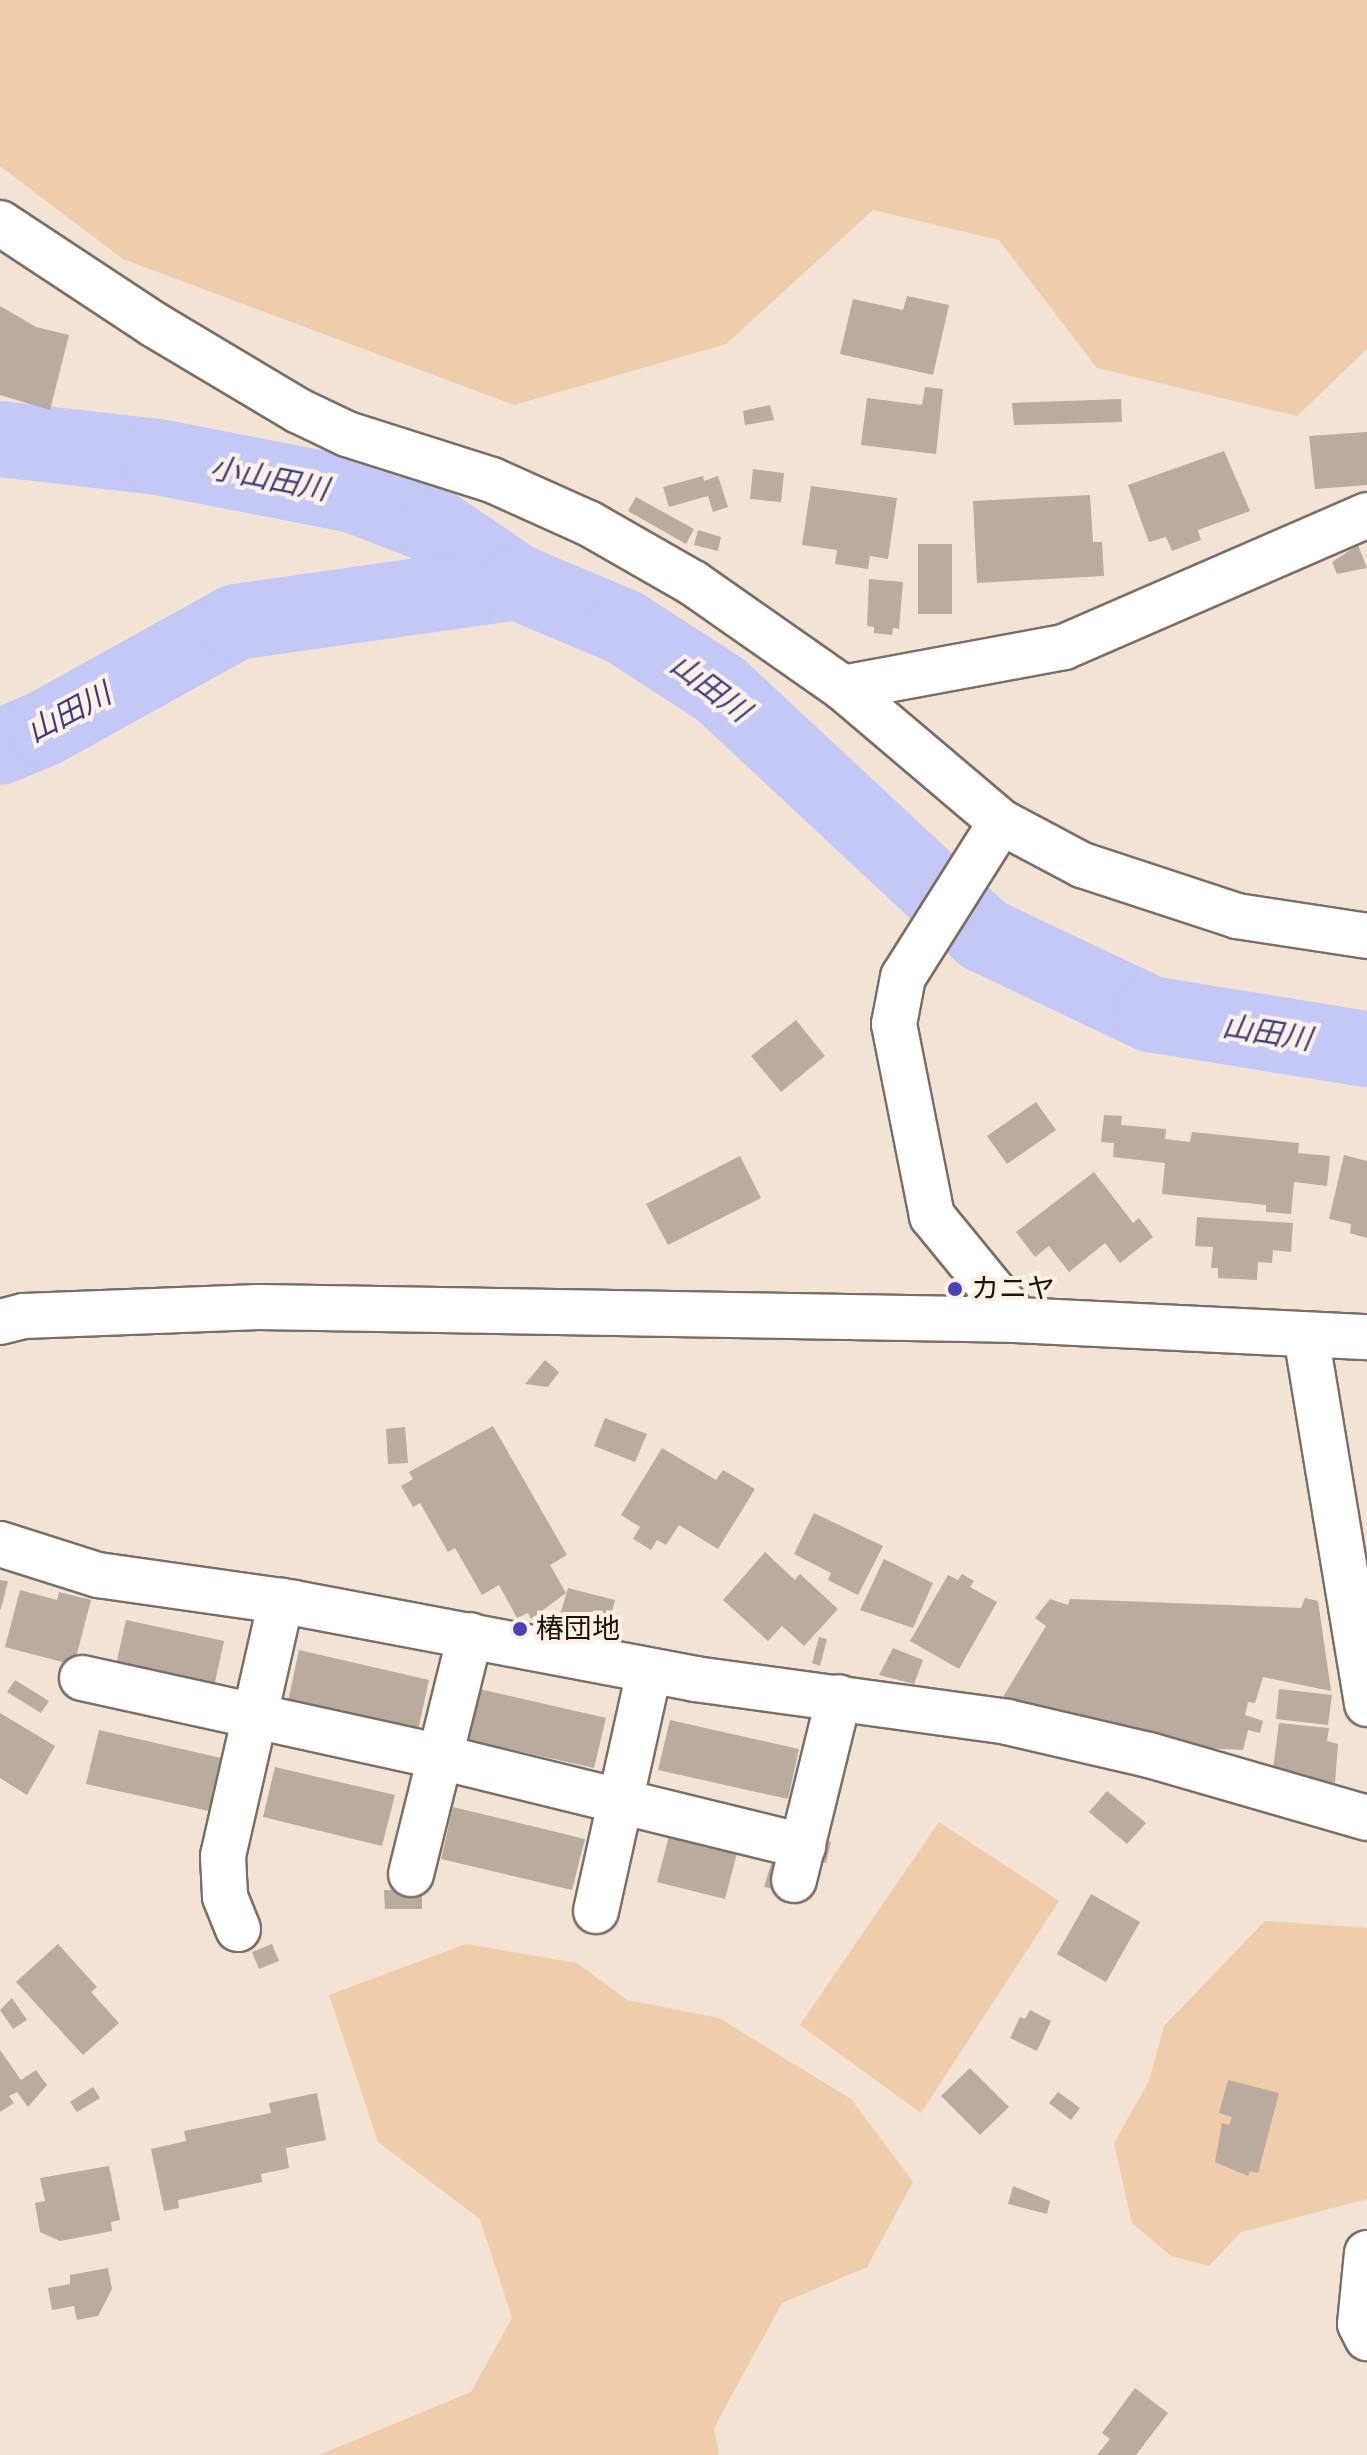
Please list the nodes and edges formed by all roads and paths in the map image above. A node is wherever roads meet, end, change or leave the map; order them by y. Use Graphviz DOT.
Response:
graph roads {
  1 [pos="0,223"];
  2 [pos="1367,515"];
  3 [pos="843,688"];
  4 [pos="1001,822"];
  5 [pos="1367,936"];
  6 [pos="1017,1320"];
  7 [pos="0,1322"];
  8 [pos="1306,1335"];
  9 [pos="1367,1337"];
  10 [pos="0,1544"];
  11 [pos="1358,1596"];
  12 [pos="281,1601"];
  13 [pos="470,1635"];
  14 [pos="649,1671"];
  15 [pos="82,1678"];
  16 [pos="839,1697"];
  17 [pos="1367,1704"];
  18 [pos="254,1716"];
  19 [pos="440,1757"];
  20 [pos="622,1800"];
  21 [pos="1367,1818"];
  22 [pos="411,1874"];
  23 [pos="596,1911"];
  24 [pos="238,1929"];
  25 [pos="1367,2253"];
  26 [pos="1367,2338"];
  1 -- 3 [label="street"];
  2 -- 3 [label="street"];
  3 -- 4 [label="street"];
  4 -- 5 [label="street"];
  4 -- 6 [label="street"];
  6 -- 7 [label="street"];
  6 -- 8 [label="street"];
  8 -- 9 [label="street"];
  8 -- 11 [label="street"];
  10 -- 12 [label="street"];
  11 -- 17 [label="street"];
  12 -- 13 [label="street"];
  12 -- 18 [label="street"];
  13 -- 14 [label="street"];
  13 -- 19 [label="street"];
  14 -- 16 [label="street"];
  14 -- 20 [label="street"];
  15 -- 18 [label="street"];
  16 -- 20 [label="street"];
  16 -- 21 [label="street"];
  18 -- 19 [label="street"];
  18 -- 24 [label="street"];
  19 -- 20 [label="street"];
  19 -- 22 [label="street"];
  20 -- 23 [label="street"];
  25 -- 26 [label="street"];
}
